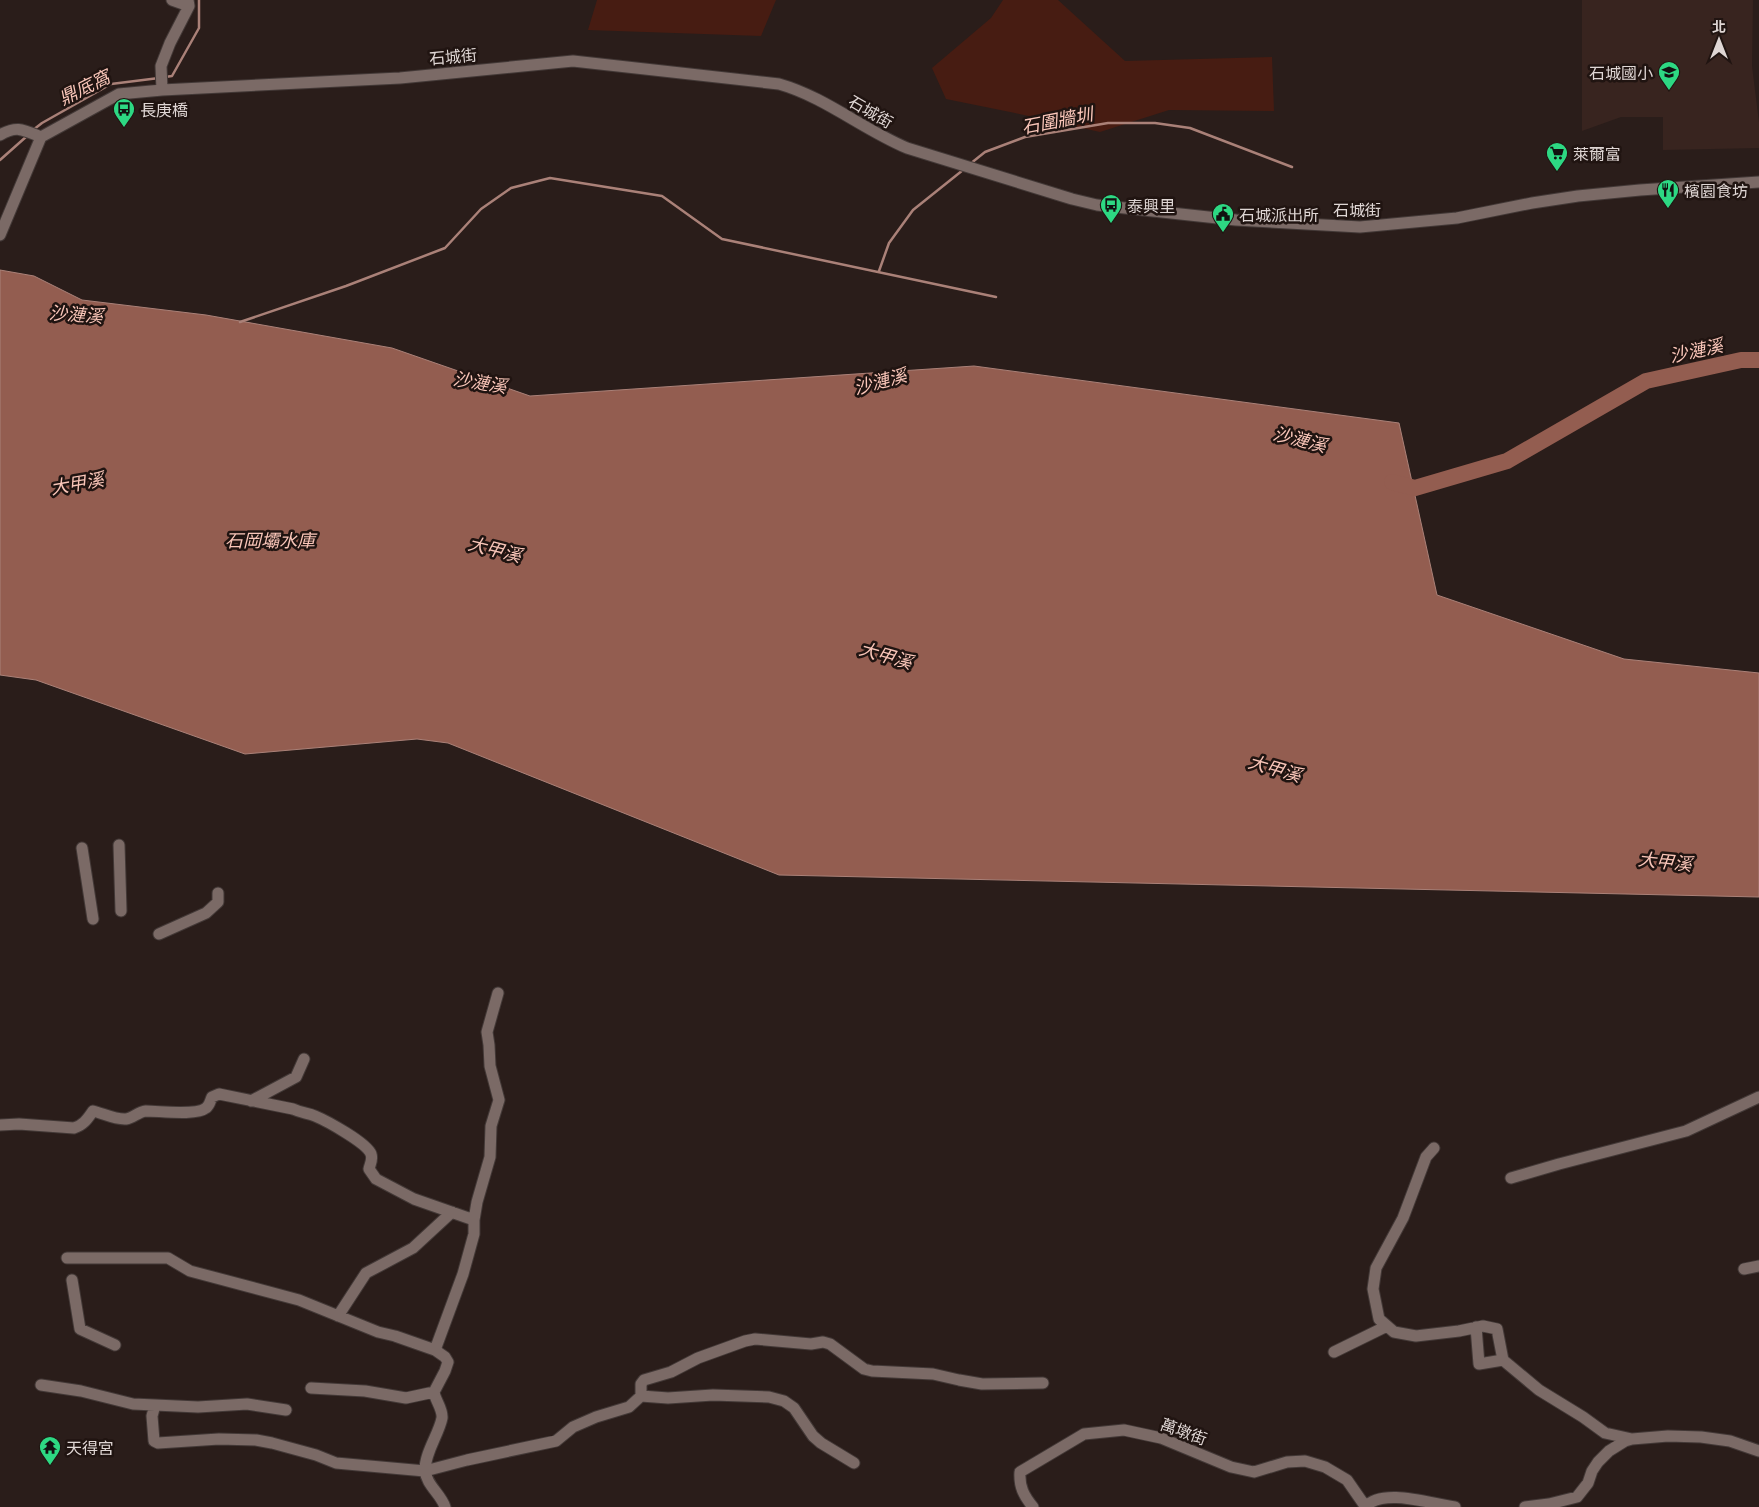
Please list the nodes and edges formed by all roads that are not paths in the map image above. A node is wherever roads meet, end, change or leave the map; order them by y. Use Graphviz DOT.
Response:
graph roads {
  1 [pos="172,0"];
  2 [pos="188,3"];
  3 [pos="162,87"];
  4 [pos="0,135"];
  5 [pos="41,137"];
  6 [pos="1759,182"];
  7 [pos="0,235"];
  8 [pos="119,846"];
  9 [pos="82,848"];
  10 [pos="218,893"];
  11 [pos="121,912"];
  12 [pos="93,919"];
  13 [pos="159,934"];
  14 [pos="498,993"];
  15 [pos="304,1059"];
  16 [pos="1759,1097"];
  17 [pos="251,1101"];
  18 [pos="0,1125"];
  19 [pos="1434,1148"];
  20 [pos="1511,1178"];
  21 [pos="452,1212"];
  22 [pos="474,1220"];
  23 [pos="67,1258"];
  24 [pos="1759,1266"];
  25 [pos="1744,1269"];
  26 [pos="72,1280"];
  27 [pos="338,1316"];
  28 [pos="1387,1326"];
  29 [pos="1476,1327"];
  30 [pos="115,1345"];
  31 [pos="435,1350"];
  32 [pos="1334,1352"];
  33 [pos="1503,1360"];
  34 [pos="1043,1383"];
  35 [pos="41,1385"];
  36 [pos="311,1388"];
  37 [pos="434,1392"];
  38 [pos="641,1396"];
  39 [pos="155,1405"];
  40 [pos="286,1410"];
  41 [pos="1632,1439"];
  42 [pos="1759,1451"];
  43 [pos="854,1463"];
  44 [pos="425,1471"];
  45 [pos="1365,1506"];
  46 [pos="445,1507"];
  47 [pos="1033,1507"];
  48 [pos="1455,1507"];
  49 [pos="1525,1507"];
  1 -- 2 [label="street"];
  2 -- 3 [label="street"];
  3 -- 5 [label="street, 石城街"];
  3 -- 6 [label="street, 石城街"];
  4 -- 5 [label="street"];
  5 -- 7 [label="street"];
  8 -- 11 [label="street"];
  9 -- 12 [label="street"];
  10 -- 13 [label="street"];
  14 -- 22 [label="street"];
  15 -- 17 [label="street"];
  16 -- 20 [label="street"];
  17 -- 18 [label="street"];
  17 -- 21 [label="street"];
  19 -- 28 [label="street"];
  21 -- 22 [label="street"];
  21 -- 27 [label="street"];
  22 -- 31 [label="street"];
  23 -- 27 [label="street"];
  24 -- 25 [label="street"];
  26 -- 30 [label="street"];
  27 -- 31 [label="street"];
  28 -- 29 [label="street"];
  28 -- 32 [label="street"];
  29 -- 33 [label="street"];
  29 -- 33 [label="street"];
  31 -- 37 [label="street"];
  33 -- 41 [label="street"];
  34 -- 38 [label="street"];
  35 -- 39 [label="street"];
  36 -- 37 [label="street"];
  37 -- 44 [label="street"];
  38 -- 43 [label="street"];
  38 -- 44 [label="street"];
  39 -- 40 [label="street"];
  39 -- 44 [label="street"];
  41 -- 42 [label="street"];
  41 -- 49 [label="street"];
  44 -- 46 [label="street"];
  45 -- 47 [label="street, 萬墩街"];
  45 -- 48 [label="street"];
}
